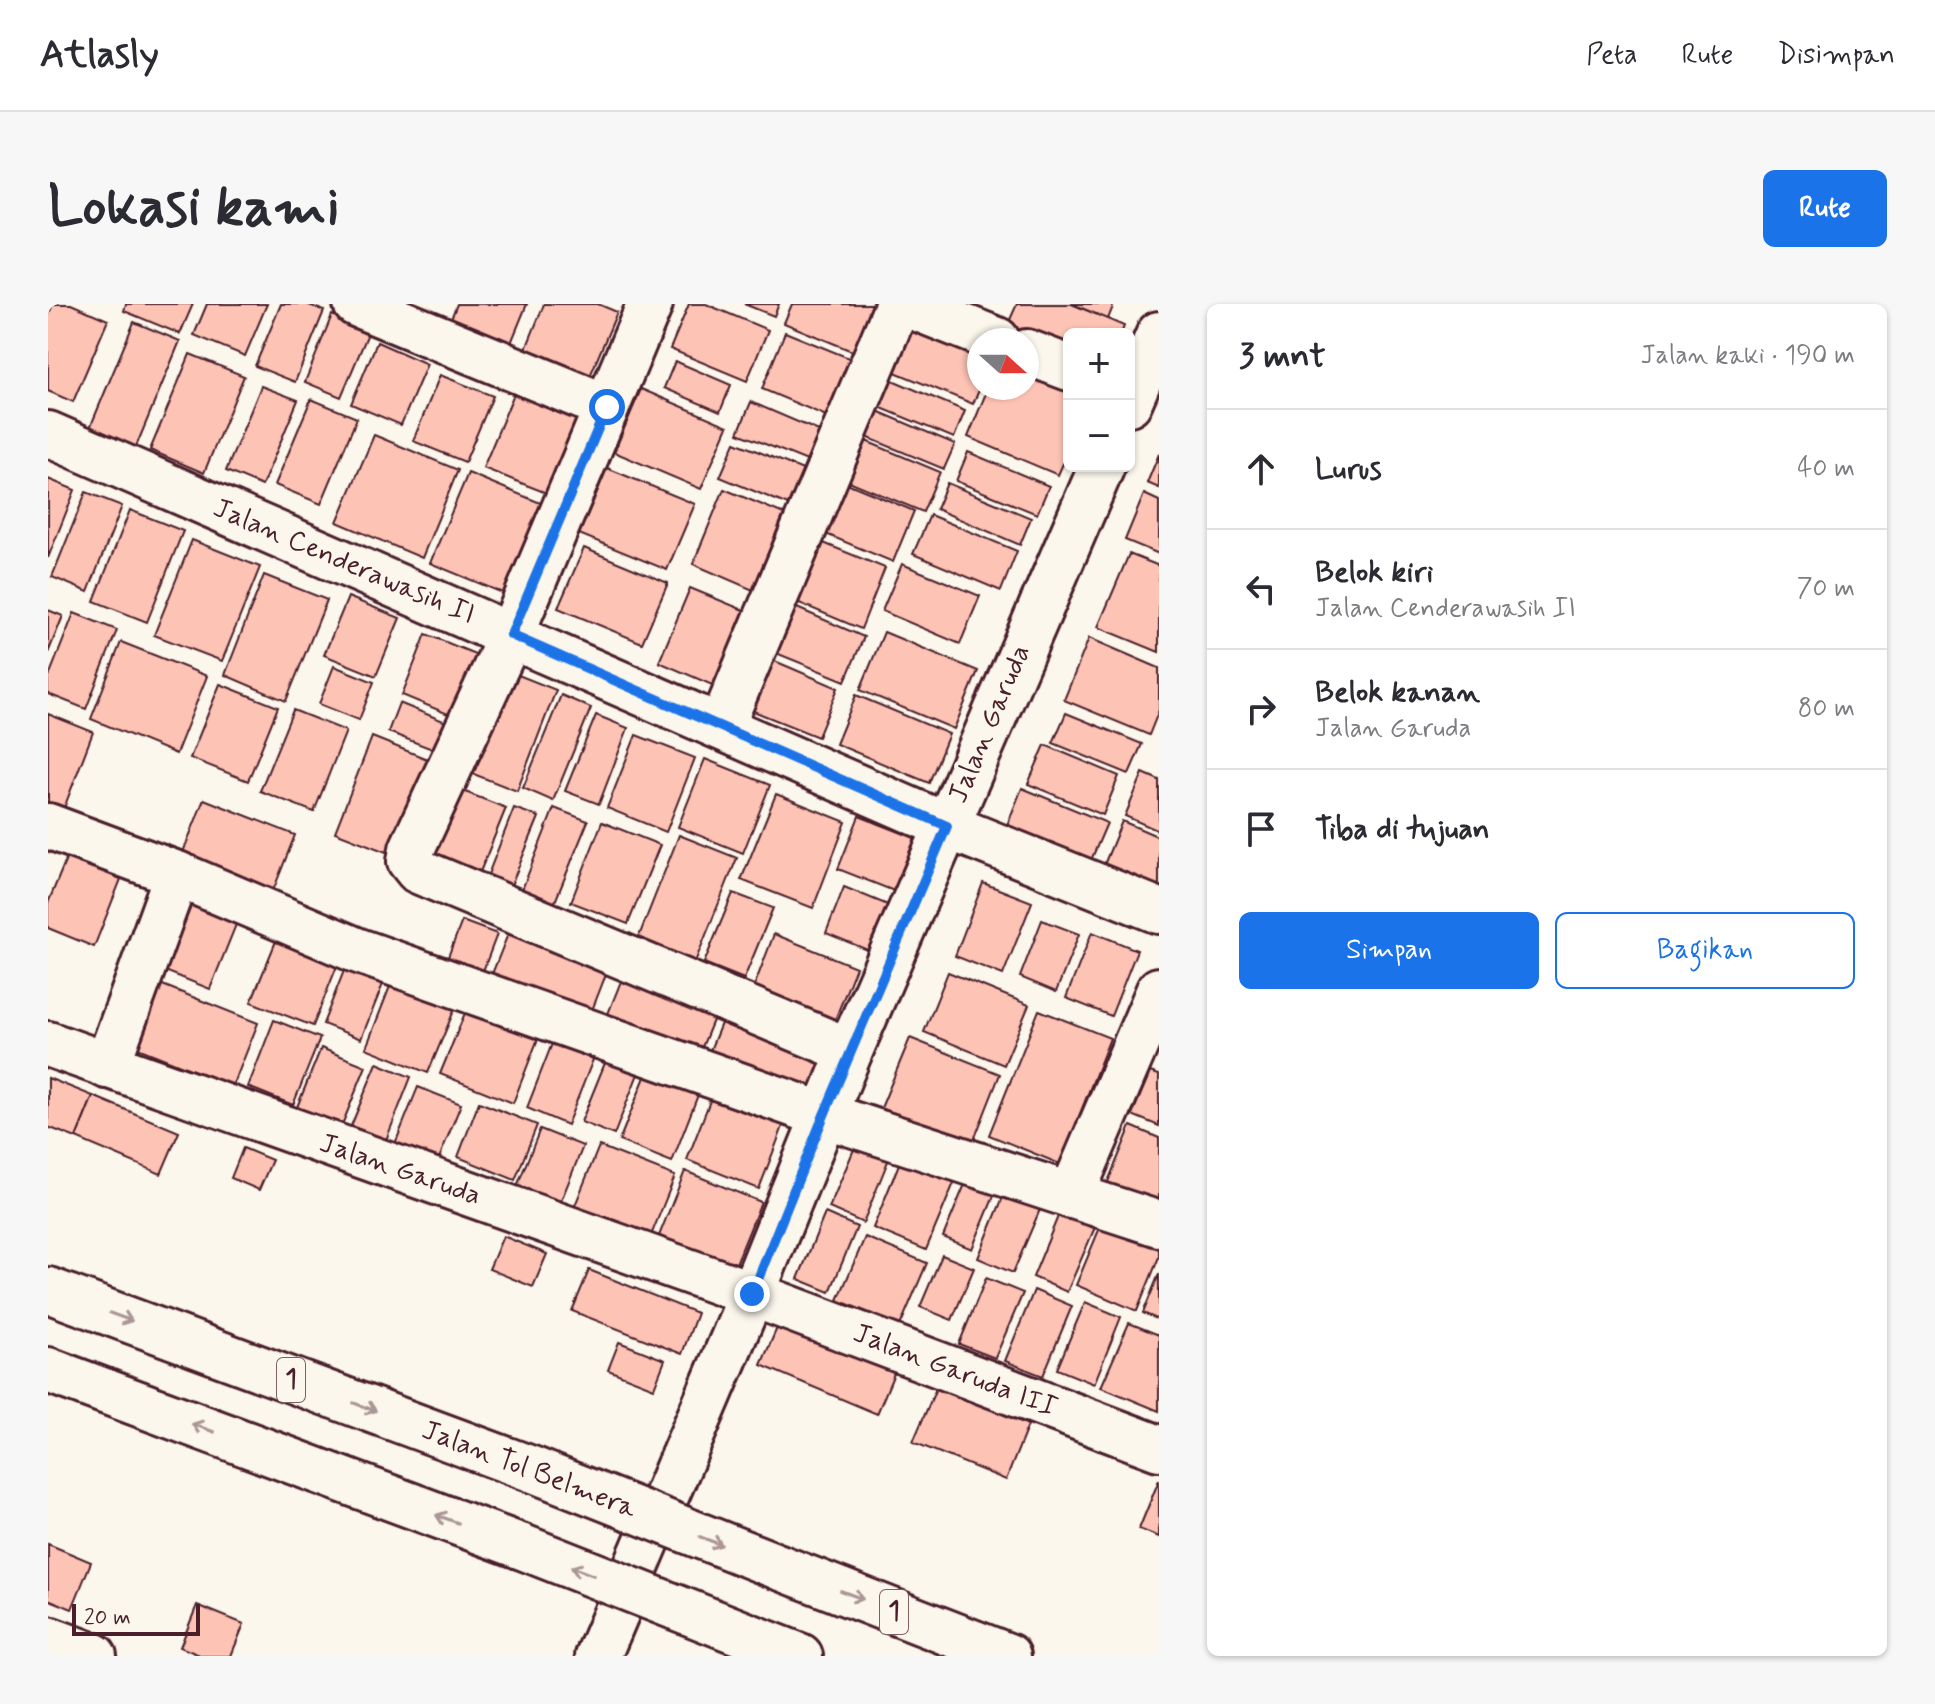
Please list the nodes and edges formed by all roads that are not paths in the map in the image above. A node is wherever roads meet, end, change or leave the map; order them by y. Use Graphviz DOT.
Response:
graph roads {
  1 [pos="356,304"];
  2 [pos="650,304"];
  3 [pos="898,304"];
  4 [pos="906,304"];
  5 [pos="967,328"];
  6 [pos="1159,334"];
  7 [pos="1039,357"];
  8 [pos="1063,366"];
  9 [pos="1135,386"];
  10 [pos="607,407"];
  11 [pos="48,434"];
  12 [pos="1099,472"];
  13 [pos="511,635"];
  14 [pos="721,727"];
  15 [pos="48,826"];
  16 [pos="947,826"];
  17 [pos="177,874"];
  18 [pos="1159,911"];
  19 [pos="1159,990"];
  20 [pos="48,1044"];
  21 [pos="850,1051"];
  22 [pos="107,1066"];
  23 [pos="824,1115"];
  24 [pos="1071,1196"];
  25 [pos="1159,1224"];
  26 [pos="48,1290"];
  27 [pos="752,1294"];
  28 [pos="48,1370"];
  29 [pos="1159,1448"];
  30 [pos="49,1643"];
  31 [pos="94,1656"];
  32 [pos="598,1656"];
  33 [pos="800,1656"];
  34 [pos="1008,1656"];
  1 -- 10 [label="main road"];
  2 -- 10 [label="main road"];
  3 -- 14 [label="main road"];
  4 -- 5 [label="main road"];
  6 -- 9 [label="main road"];
  7 -- 8 [label="main road"];
  10 -- 13 [label="main road"];
  11 -- 13 [label="main road, Jalan Cenderawasih II"];
  12 -- 16 [label="main road, Jalan Garuda"];
  13 -- 14 [label="main road, Jalan Cenderawasih II"];
  13 -- 21 [label="main road"];
  14 -- 16 [label="main road, Jalan Cenderawasih II"];
  15 -- 17 [label="main road"];
  16 -- 18 [label="main road, Jalan Cenderawasih II"];
  16 -- 21 [label="main road, Jalan Garuda"];
  17 -- 22 [label="main road"];
  17 -- 23 [label="main road"];
  19 -- 24 [label="main road"];
  20 -- 22 [label="main road, Jalan Garuda"];
  21 -- 23 [label="main road, Jalan Garuda"];
  22 -- 27 [label="main road, Jalan Garuda"];
  23 -- 24 [label="main road"];
  23 -- 27 [label="main road, Jalan Garuda"];
  24 -- 25 [label="main road"];
  26 -- 34 [label="main road, Jalan Tol Belmera / 1, one-way, bridge"];
  27 -- 29 [label="main road, Jalan Garuda III"];
  27 -- 32 [label="main road, Jalan Garuda"];
  33 -- 28 [label="main road, one-way, bridge"];
  30 -- 31 [label="main road"];
}
